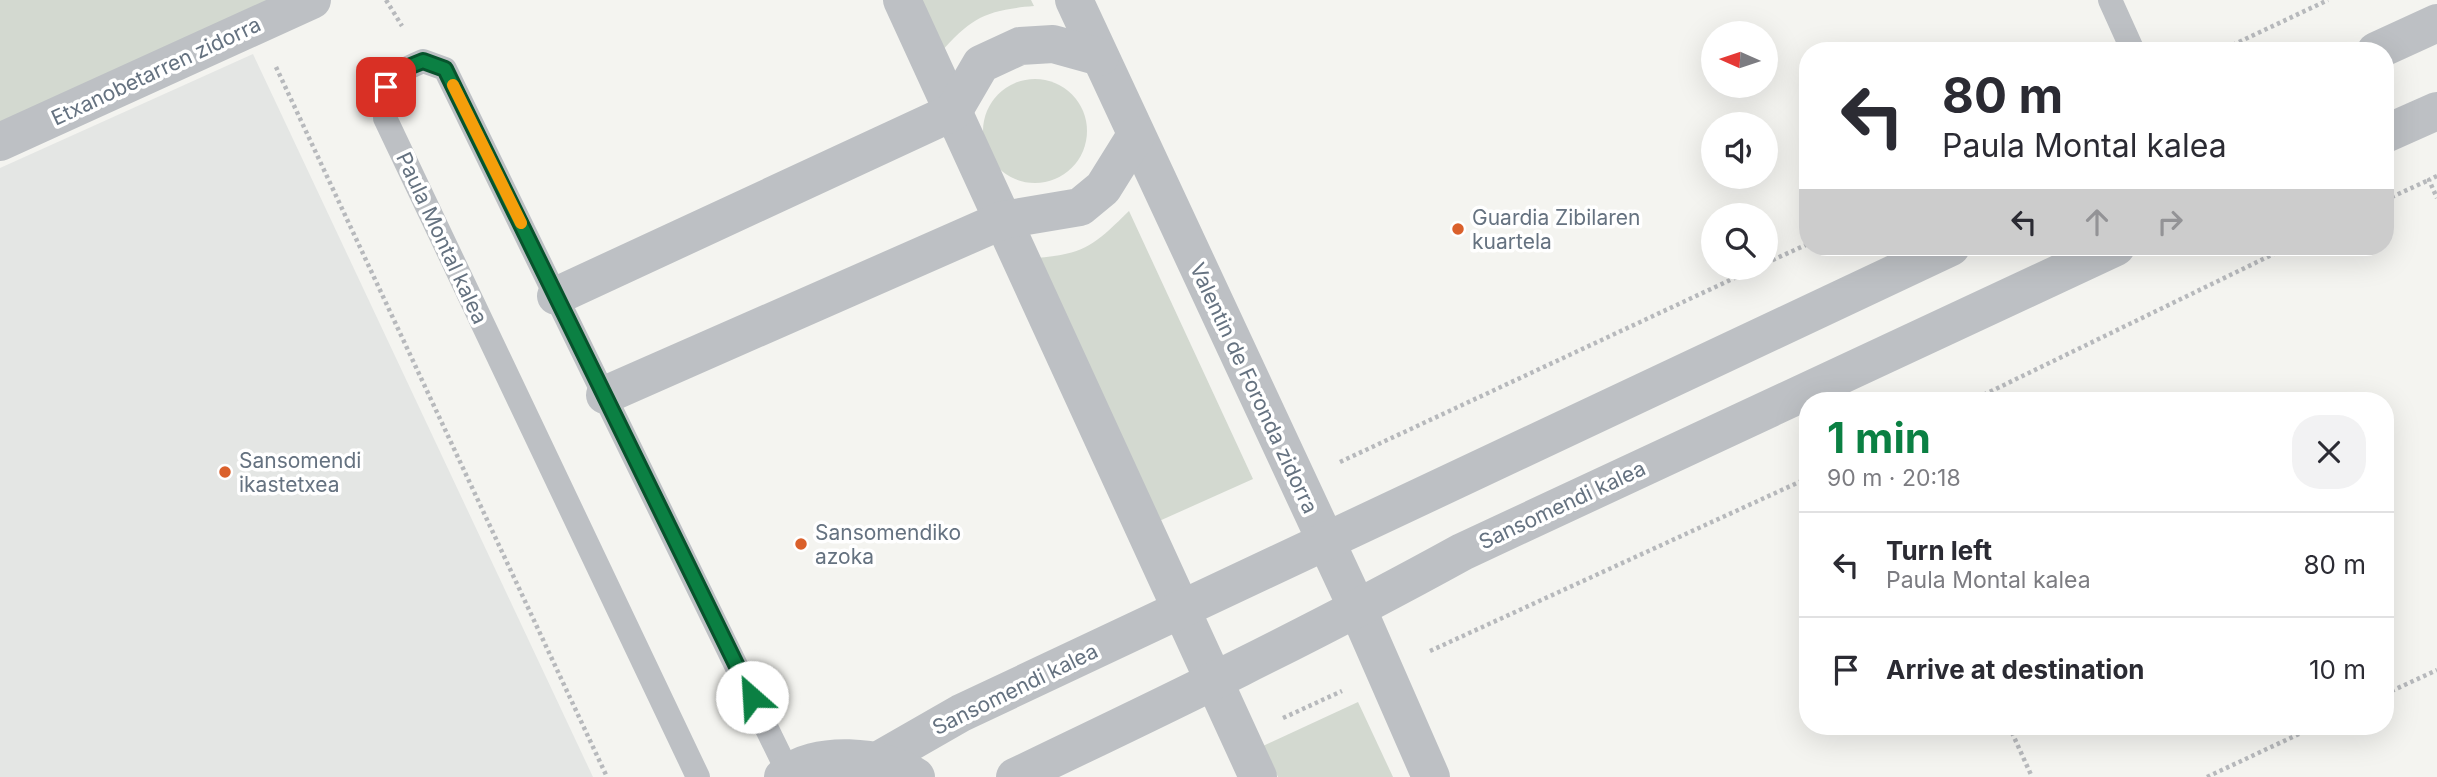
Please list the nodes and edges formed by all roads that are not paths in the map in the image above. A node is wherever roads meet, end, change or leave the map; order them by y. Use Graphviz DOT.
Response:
graph roads {
  1 [pos="312,0"];
  2 [pos="902,0"];
  3 [pos="1074,0"];
  4 [pos="2110,0"];
  5 [pos="2437,23"];
  6 [pos="2129,42"];
  7 [pos="2394,43"];
  8 [pos="1100,57"];
  9 [pos="2437,111"];
  10 [pos="953,112"];
  11 [pos="2394,130"];
  12 [pos="1136,135"];
  13 [pos="0,142"];
  14 [pos="1003,220"];
  15 [pos="1932,256"];
  16 [pos="2097,256"];
  17 [pos="556,296"];
  18 [pos="1805,392"];
  19 [pos="1799,395"];
  20 [pos="605,396"];
  21 [pos="1325,541"];
  22 [pos="1181,608"];
  23 [pos="1358,610"];
  24 [pos="1214,682"];
  25 [pos="879,760"];
  26 [pos="786,775"];
  27 [pos="698,777"];
  28 [pos="916,777"];
  29 [pos="1015,777"];
  30 [pos="1258,777"];
  31 [pos="1431,777"];
  1 -- 13 [label="street, Etxanobetarren zidorra"];
  2 -- 10 [label="street"];
  3 -- 8 [label="street, Valentin de Foronda zidorra"];
  4 -- 6 [label="lane"];
  5 -- 7 [label="street"];
  8 -- 10 [label="street"];
  8 -- 12 [label="street, Valentin de Foronda zidorra"];
  9 -- 11 [label="street"];
  10 -- 14 [label="street"];
  10 -- 17 [label="street"];
  12 -- 14 [label="street"];
  12 -- 21 [label="street, Valentin de Foronda zidorra"];
  14 -- 20 [label="street"];
  14 -- 22 [label="street"];
  15 -- 21 [label="street, Sansomendi kalea"];
  16 -- 18 [label="street, Sansomendi kalea"];
  17 -- 20 [label="lane, Paula Montal kalea"];
  17 -- 27 [label="lane, Paula Montal kalea"];
  19 -- 23 [label="street, Sansomendi kalea"];
  20 -- 26 [label="lane, Paula Montal kalea"];
  21 -- 22 [label="street, Sansomendi kalea"];
  21 -- 23 [label="street, Valentin de Foronda zidorra"];
  22 -- 24 [label="street"];
  22 -- 25 [label="street, Sansomendi kalea"];
  23 -- 24 [label="street, Sansomendi kalea"];
  23 -- 31 [label="street, Valentin de Foronda zidorra"];
  24 -- 29 [label="street, Sansomendi kalea"];
  24 -- 30 [label="street"];
  25 -- 26 [label="street"];
  25 -- 28 [label="street"];
}
